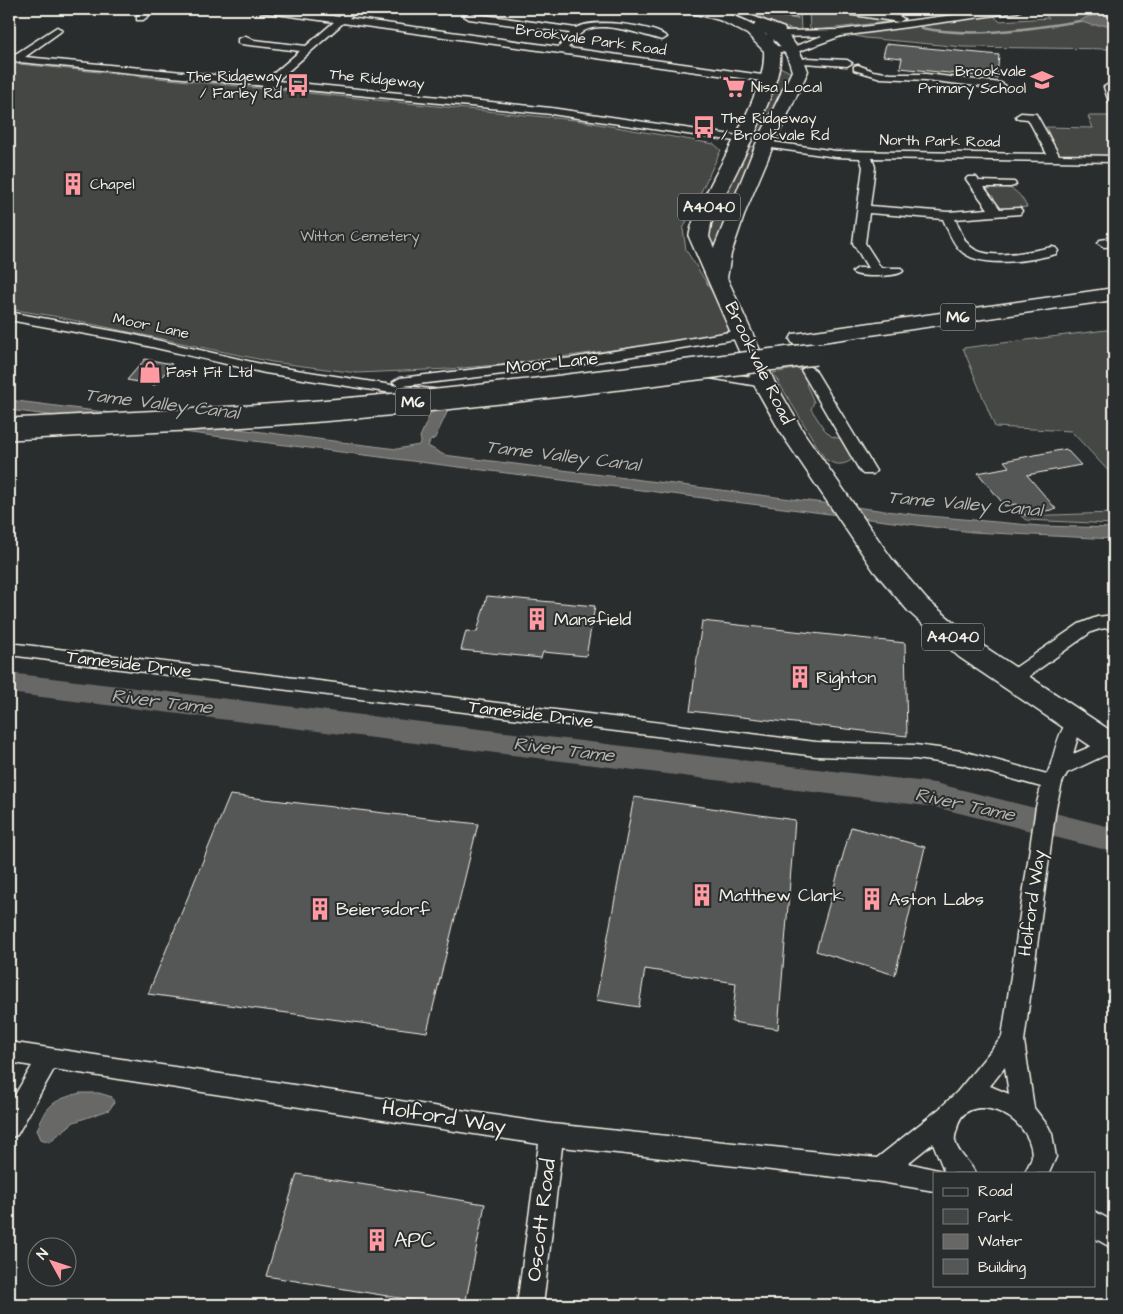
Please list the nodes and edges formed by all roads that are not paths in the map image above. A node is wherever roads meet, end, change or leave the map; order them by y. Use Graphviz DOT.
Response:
graph roads {
  1 [pos="153,9"];
  2 [pos="262,9"];
  3 [pos="354,9"];
  4 [pos="688,9"];
  5 [pos="709,9"];
  6 [pos="834,9"];
  7 [pos="1018,9"];
  8 [pos="478,14"];
  9 [pos="728,14"];
  10 [pos="744,16"];
  11 [pos="140,18"];
  12 [pos="342,20"];
  13 [pos="908,23"];
  14 [pos="57,30"];
  15 [pos="578,31"];
  16 [pos="839,33"];
  17 [pos="644,40"];
  18 [pos="250,41"];
  19 [pos="775,42"];
  20 [pos="803,43"];
  21 [pos="307,49"];
  22 [pos="562,51"];
  23 [pos="12,58"];
  24 [pos="803,66"];
  25 [pos="769,80"];
  26 [pos="268,84"];
  27 [pos="1001,86"];
  28 [pos="1109,88"];
  29 [pos="1114,102"];
  30 [pos="1021,116"];
  31 [pos="741,140"];
  32 [pos="766,144"];
  33 [pos="865,155"];
  34 [pos="1054,158"];
  35 [pos="1114,159"];
  36 [pos="1010,184"];
  37 [pos="865,208"];
  38 [pos="1016,211"];
  39 [pos="996,212"];
  40 [pos="948,216"];
  41 [pos="1028,241"];
  42 [pos="897,271"];
  43 [pos="858,272"];
  44 [pos="876,272"];
  45 [pos="718,277"];
  46 [pos="1114,294"];
  47 [pos="1114,308"];
  48 [pos="9,316"];
  49 [pos="742,334"];
  50 [pos="808,354"];
  51 [pos="344,381"];
  52 [pos="764,383"];
  53 [pos="9,410"];
  54 [pos="9,428"];
  55 [pos="868,471"];
  56 [pos="1114,621"];
  57 [pos="9,649"];
  58 [pos="1012,679"];
  59 [pos="1078,723"];
  60 [pos="1112,746"];
  61 [pos="1056,776"];
  62 [pos="1013,1041"];
  63 [pos="9,1052"];
  64 [pos="48,1058"];
  65 [pos="964,1100"];
  66 [pos="1023,1112"];
  67 [pos="947,1116"];
  68 [pos="9,1127"];
  69 [pos="552,1135"];
  70 [pos="1045,1168"];
  71 [pos="881,1170"];
  72 [pos="963,1172"];
  73 [pos="933,1179"];
  74 [pos="1096,1224"];
  75 [pos="1114,1237"];
  76 [pos="530,1305"];
  1 -- 11 [label="street"];
  2 -- 12 [label="street, Brookvale Park Road"];
  3 -- 12 [label="street"];
  4 -- 9 [label="street"];
  5 -- 9 [label="main road"];
  6 -- 13 [label="street"];
  7 -- 13 [label="street"];
  8 -- 15 [label="street"];
  9 -- 10 [label="main road"];
  9 -- 19 [label="main road"];
  10 -- 19 [label="main road"];
  10 -- 20 [label="street"];
  12 -- 21 [label="street"];
  12 -- 22 [label="street, Brookvale Park Road"];
  13 -- 16 [label="street"];
  14 -- 23 [label="street"];
  15 -- 17 [label="street"];
  15 -- 22 [label="street"];
  16 -- 20 [label="street"];
  16 -- 20 [label="street"];
  18 -- 21 [label="street"];
  19 -- 20 [label="main road"];
  19 -- 25 [label="main road, Brookvale Road / A4040"];
  20 -- 24 [label="main road"];
  20 -- 24 [label="street"];
  21 -- 26 [label="street"];
  22 -- 25 [label="street, Brookvale Park Road"];
  23 -- 26 [label="street, The Ridgeway"];
  24 -- 27 [label="street"];
  24 -- 32 [label="main road, A4040"];
  25 -- 31 [label="main road, Brookvale Road / A4040"];
  26 -- 31 [label="street, The Ridgeway"];
  28 -- 29 [label="street"];
  30 -- 34 [label="street"];
  31 -- 32 [label="main road"];
  31 -- 45 [label="main road, Brookvale Road / A4040"];
  32 -- 33 [label="street, North Park Road"];
  32 -- 45 [label="main road, A4040"];
  33 -- 34 [label="street, North Park Road"];
  33 -- 37 [label="street"];
  34 -- 35 [label="street, North Park Road"];
  36 -- 39 [label="street"];
  37 -- 40 [label="street"];
  37 -- 44 [label="street"];
  38 -- 39 [label="street"];
  39 -- 40 [label="street"];
  40 -- 41 [label="street"];
  42 -- 44 [label="street"];
  43 -- 44 [label="street"];
  45 -- 49 [label="main road, Brookvale Road / A4040"];
  46 -- 50 [label="main road, M6"];
  47 -- 50 [label="main road, M6"];
  48 -- 51 [label="street, Moor Lane"];
  49 -- 51 [label="street, Moor Lane"];
  49 -- 52 [label="main road, Brookvale Road / A4040"];
  50 -- 53 [label="main road, M6"];
  50 -- 54 [label="main road, M6, bridge"];
  50 -- 55 [label="street"];
  51 -- 52 [label="street, Moor Lane"];
  52 -- 58 [label="main road, Brookvale Road / A4040"];
  56 -- 58 [label="street"];
  57 -- 61 [label="street, Tameside Drive"];
  58 -- 59 [label="main road, A4040"];
  59 -- 60 [label="main road, A4040"];
  59 -- 61 [label="street, Holford Way"];
  60 -- 61 [label="street"];
  61 -- 62 [label="street, Holford Way"];
  62 -- 65 [label="street"];
  62 -- 66 [label="street, Holford Way"];
  63 -- 64 [label="street, Holford Way"];
  64 -- 68 [label="street"];
  64 -- 69 [label="street, Holford Way"];
  65 -- 66 [label="street"];
  65 -- 67 [label="street"];
  66 -- 70 [label="street"];
  67 -- 71 [label="street"];
  67 -- 72 [label="street"];
  69 -- 71 [label="street, Holford Way"];
  69 -- 76 [label="street, Oscott Road"];
  71 -- 73 [label="street, Holford Way"];
  74 -- 75 [label="street"];
}
